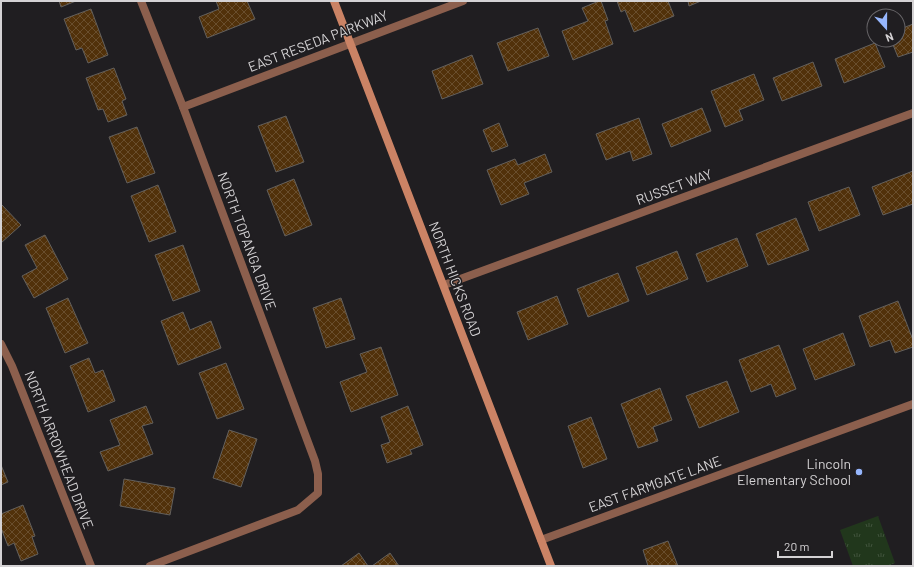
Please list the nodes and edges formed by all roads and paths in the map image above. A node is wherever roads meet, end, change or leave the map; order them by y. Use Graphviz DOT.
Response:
graph roads {
  1 [pos="141,1"];
  2 [pos="334,1"];
  3 [pos="463,1"];
  4 [pos="350,43"];
  5 [pos="183,107"];
  6 [pos="913,113"];
  7 [pos="444,285"];
  8 [pos="1,344"];
  9 [pos="913,404"];
  10 [pos="541,540"];
  11 [pos="91,566"];
  12 [pos="150,566"];
  13 [pos="551,566"];
  1 -- 5 [label="street, NORTH TOPANGA DRIVE"];
  2 -- 4 [label="main road, NORTH HICKS ROAD"];
  3 -- 4 [label="street, EAST RESEDA PARKWAY"];
  4 -- 5 [label="street, EAST RESEDA PARKWAY"];
  4 -- 7 [label="main road, NORTH HICKS ROAD"];
  5 -- 12 [label="street, NORTH TOPANGA DRIVE"];
  6 -- 7 [label="street, RUSSET WAY"];
  7 -- 10 [label="main road, NORTH HICKS ROAD"];
  8 -- 11 [label="street, NORTH ARROWHEAD DRIVE"];
  9 -- 10 [label="street, EAST FARMGATE LANE"];
  10 -- 13 [label="main road, NORTH HICKS ROAD"];
}
